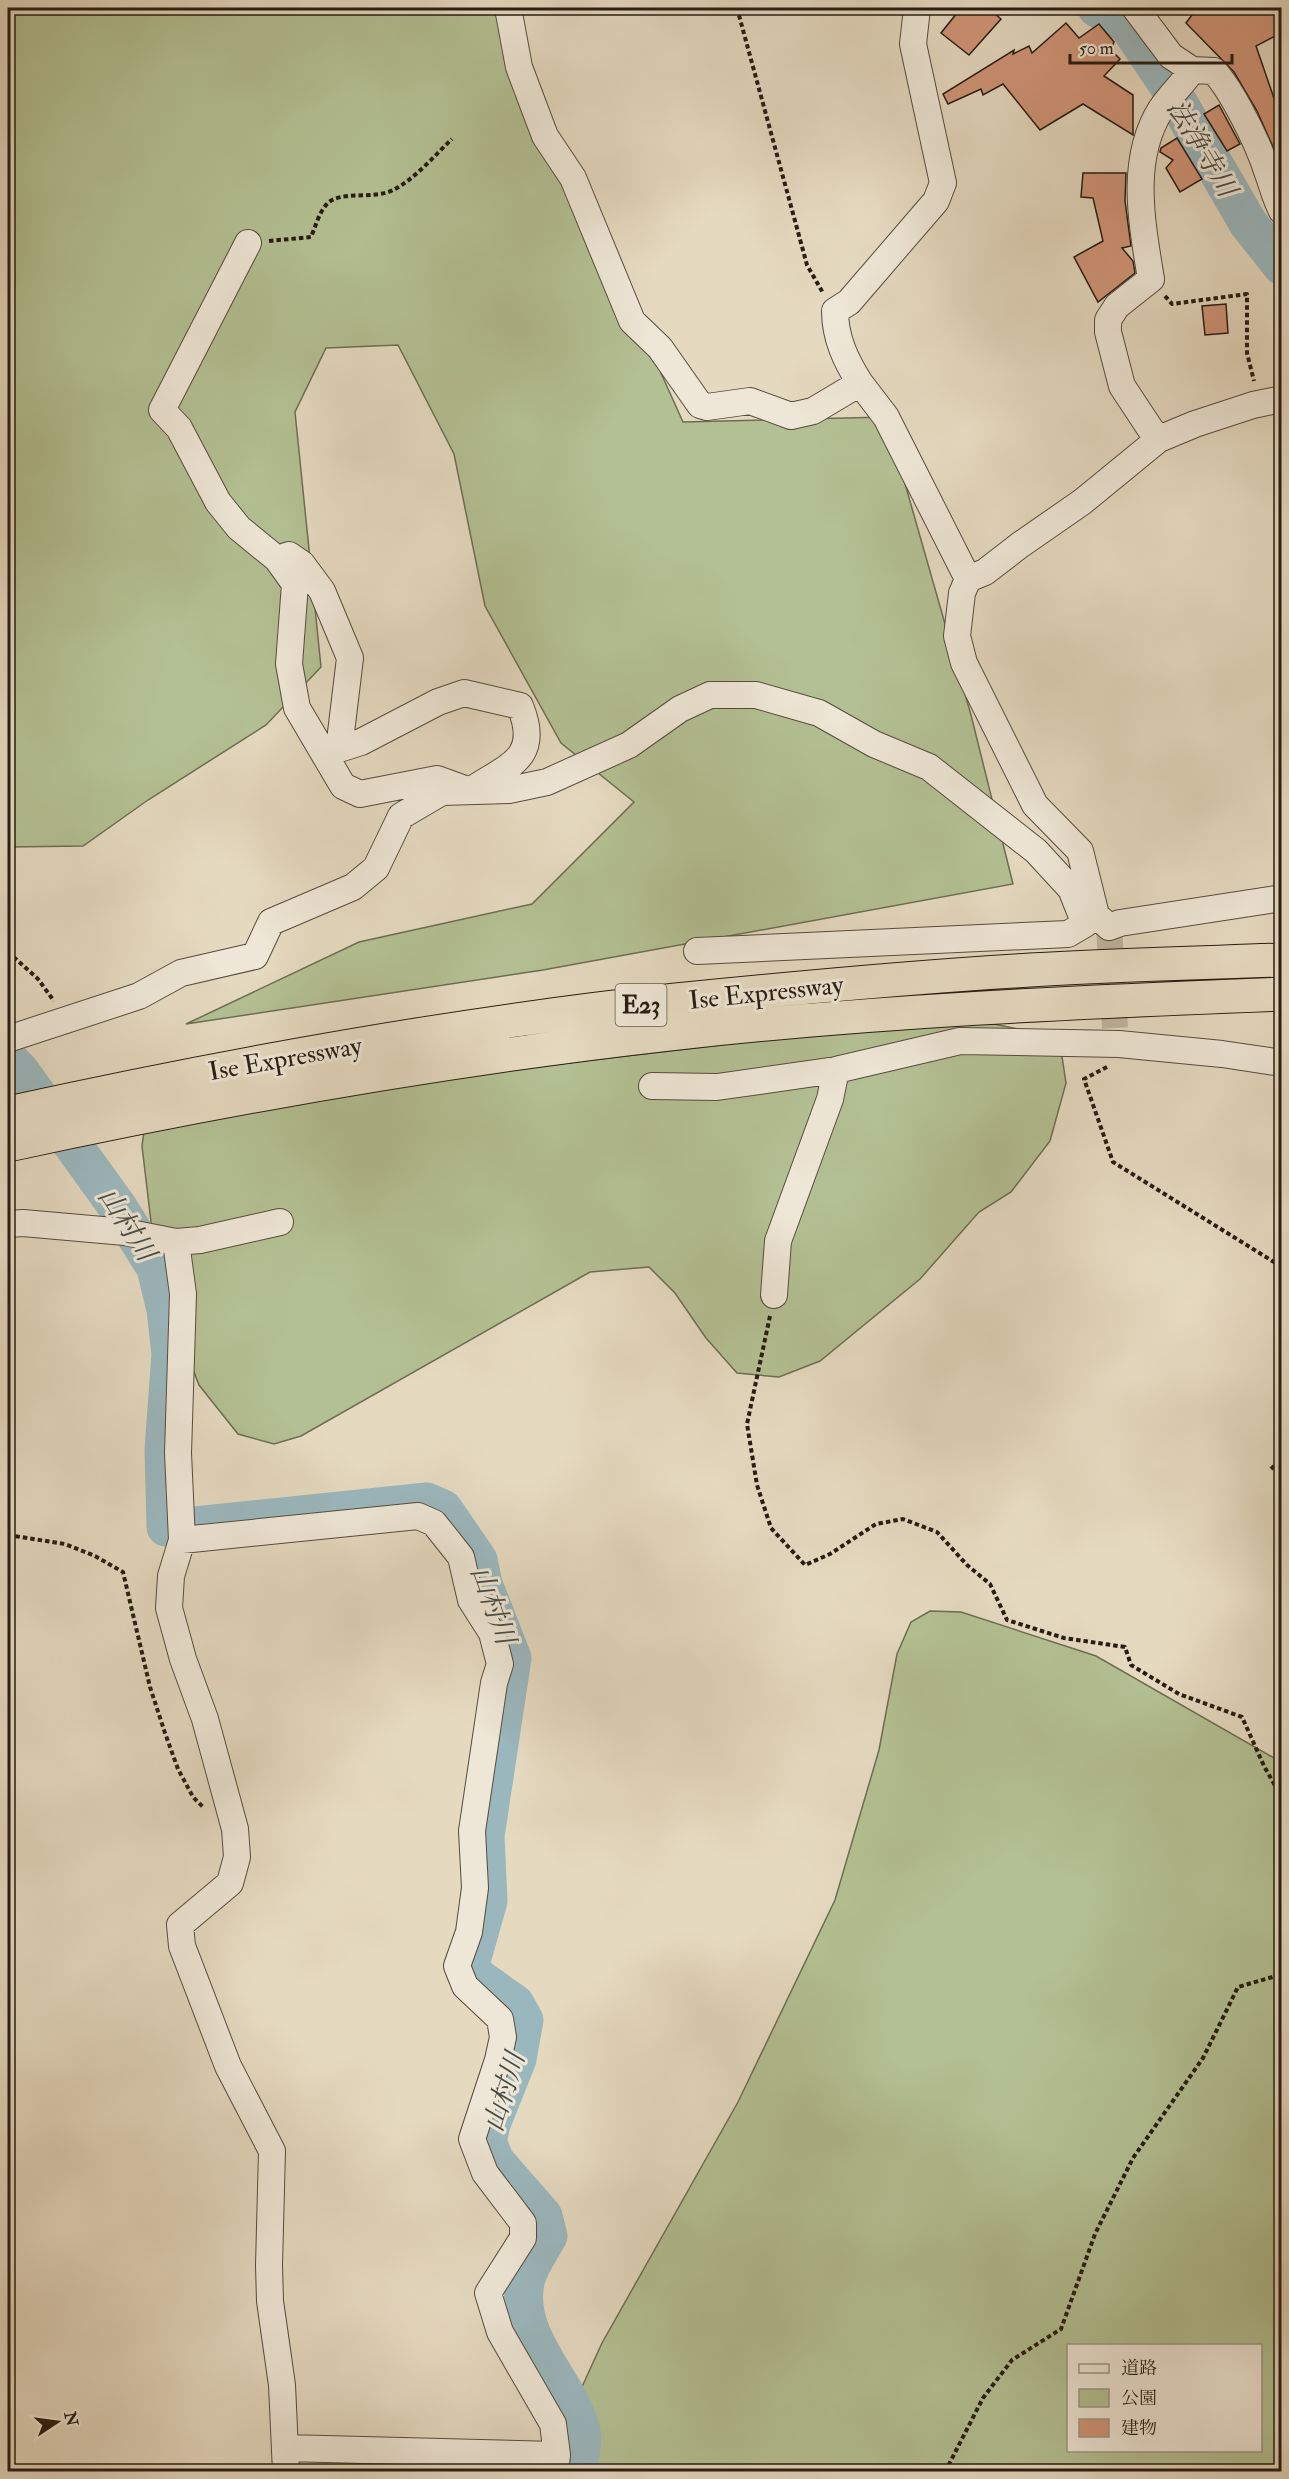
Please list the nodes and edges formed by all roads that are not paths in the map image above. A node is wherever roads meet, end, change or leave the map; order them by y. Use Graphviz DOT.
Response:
graph roads {
  1 [pos="508,8"];
  2 [pos="917,8"];
  3 [pos="1135,8"];
  4 [pos="1192,70"];
  5 [pos="1281,211"];
  6 [pos="248,243"];
  7 [pos="860,383"];
  8 [pos="1270,401"];
  9 [pos="1159,439"];
  10 [pos="277,559"];
  11 [pos="968,579"];
  12 [pos="332,753"];
  13 [pos="470,791"];
  14 [pos="1281,898"];
  15 [pos="1091,920"];
  16 [pos="697,951"];
  17 [pos="1281,960"];
  18 [pos="1281,994"];
  19 [pos="8,1039"];
  20 [pos="1281,1063"];
  21 [pos="836,1070"];
  22 [pos="652,1086"];
  23 [pos="8,1113"];
  24 [pos="8,1145"];
  25 [pos="280,1222"];
  26 [pos="8,1224"];
  27 [pos="176,1242"];
  28 [pos="774,1295"];
  29 [pos="182,1540"];
  30 [pos="286,2460"];
  31 [pos="556,2463"];
  1 -- 7 [label="street"];
  2 -- 7 [label="street"];
  3 -- 4 [label="street"];
  4 -- 5 [label="street"];
  4 -- 9 [label="street"];
  6 -- 10 [label="street"];
  7 -- 11 [label="street"];
  8 -- 9 [label="street"];
  9 -- 11 [label="street"];
  10 -- 12 [label="street"];
  10 -- 12 [label="street"];
  11 -- 15 [label="street"];
  12 -- 13 [label="street"];
  12 -- 13 [label="street"];
  13 -- 15 [label="street"];
  13 -- 19 [label="street"];
  14 -- 15 [label="street"];
  15 -- 16 [label="street"];
  17 -- 23 [label="highway, Ise Expressway / E23"];
  18 -- 24 [label="highway, Ise Expressway / E23"];
  20 -- 21 [label="street"];
  21 -- 22 [label="street"];
  21 -- 28 [label="street"];
  25 -- 27 [label="street"];
  26 -- 27 [label="street"];
  27 -- 29 [label="street"];
  29 -- 30 [label="street"];
  29 -- 31 [label="street"];
  30 -- 31 [label="street"];
}
